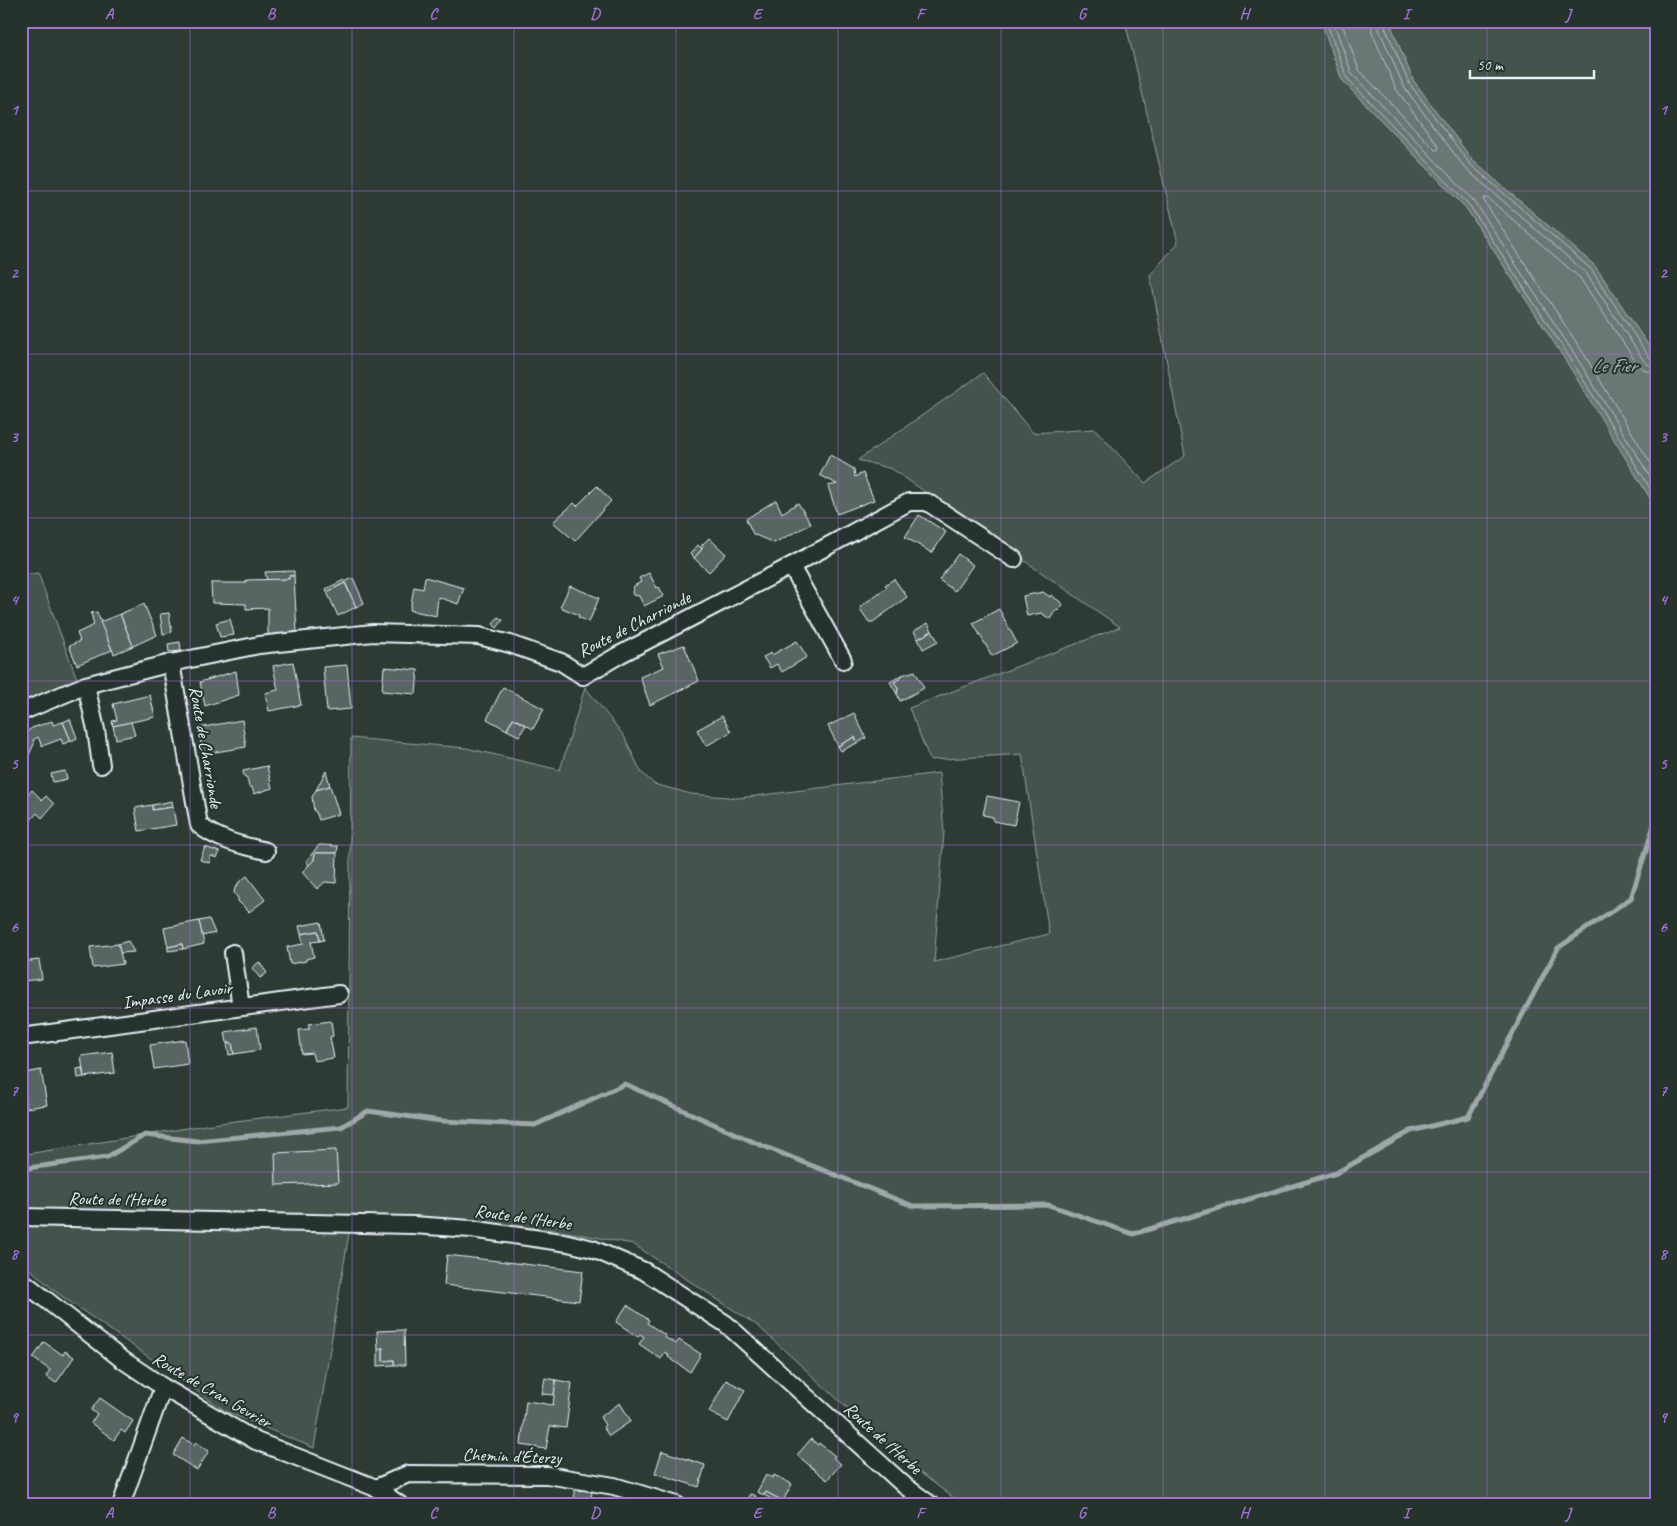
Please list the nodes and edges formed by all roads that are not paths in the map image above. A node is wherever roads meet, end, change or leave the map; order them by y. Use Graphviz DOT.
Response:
graph roads {
  1 [pos="1014,559"];
  2 [pos="791,566"];
  3 [pos="842,660"];
  4 [pos="171,663"];
  5 [pos="86,685"];
  6 [pos="21,712"];
  7 [pos="101,765"];
  8 [pos="266,851"];
  9 [pos="233,953"];
  10 [pos="339,994"];
  11 [pos="241,1007"];
  12 [pos="21,1037"];
  13 [pos="21,1217"];
  14 [pos="21,1280"];
  15 [pos="163,1387"];
  16 [pos="376,1488"];
  17 [pos="121,1505"];
  18 [pos="400,1505"];
  19 [pos="677,1505"];
  20 [pos="931,1505"];
  1 -- 2 [label="street, Route de Charrionde"];
  2 -- 3 [label="street"];
  2 -- 4 [label="street, Route de Charrionde"];
  4 -- 5 [label="street, Route de Charrionde"];
  4 -- 8 [label="street, Route de Charrionde"];
  5 -- 6 [label="street, Route de Charrionde"];
  5 -- 7 [label="street"];
  9 -- 11 [label="street"];
  10 -- 11 [label="street, Impasse du Lavoir"];
  11 -- 12 [label="street, Impasse du Lavoir"];
  13 -- 20 [label="street, Route de l'Herbe"];
  14 -- 15 [label="street, Route de Cran Gevrier"];
  15 -- 16 [label="street, Route de Cran Gevrier"];
  15 -- 17 [label="street"];
  16 -- 18 [label="street, Route de Cran Gevrier"];
  16 -- 19 [label="street, Chemin d'Éterzy"];
}
